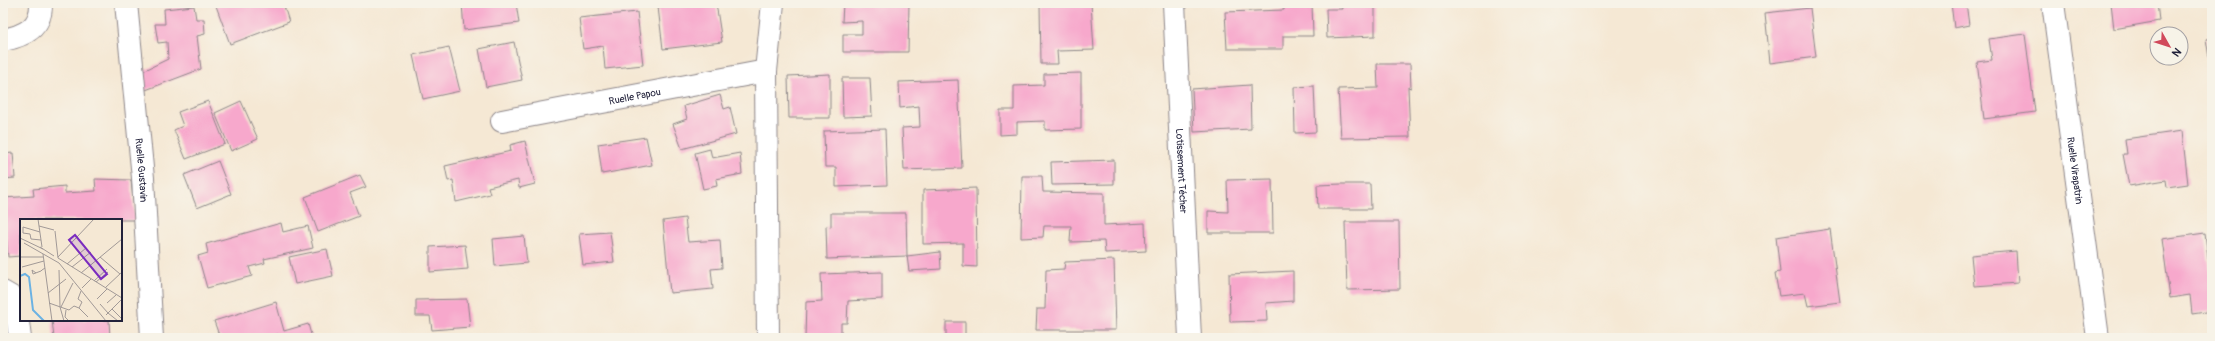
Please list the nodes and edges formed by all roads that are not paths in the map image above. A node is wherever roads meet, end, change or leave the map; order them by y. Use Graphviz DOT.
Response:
graph roads {
  1 [pos="41,3"];
  2 [pos="126,3"];
  3 [pos="773,3"];
  4 [pos="1174,3"];
  5 [pos="2053,3"];
  6 [pos="3,40"];
  7 [pos="766,71"];
  8 [pos="502,121"];
  9 [pos="3,292"];
  10 [pos="20,338"];
  11 [pos="152,338"];
  12 [pos="768,338"];
  13 [pos="1190,338"];
  14 [pos="2098,338"];
  1 -- 6 [label="street"];
  2 -- 11 [label="street, Ruelle Gustavin"];
  3 -- 7 [label="street"];
  4 -- 13 [label="street, Lotissement Técher"];
  5 -- 14 [label="street, Ruelle Virapatrin"];
  7 -- 8 [label="street, Ruelle Papou"];
  7 -- 12 [label="street"];
  9 -- 10 [label="street"];
}
